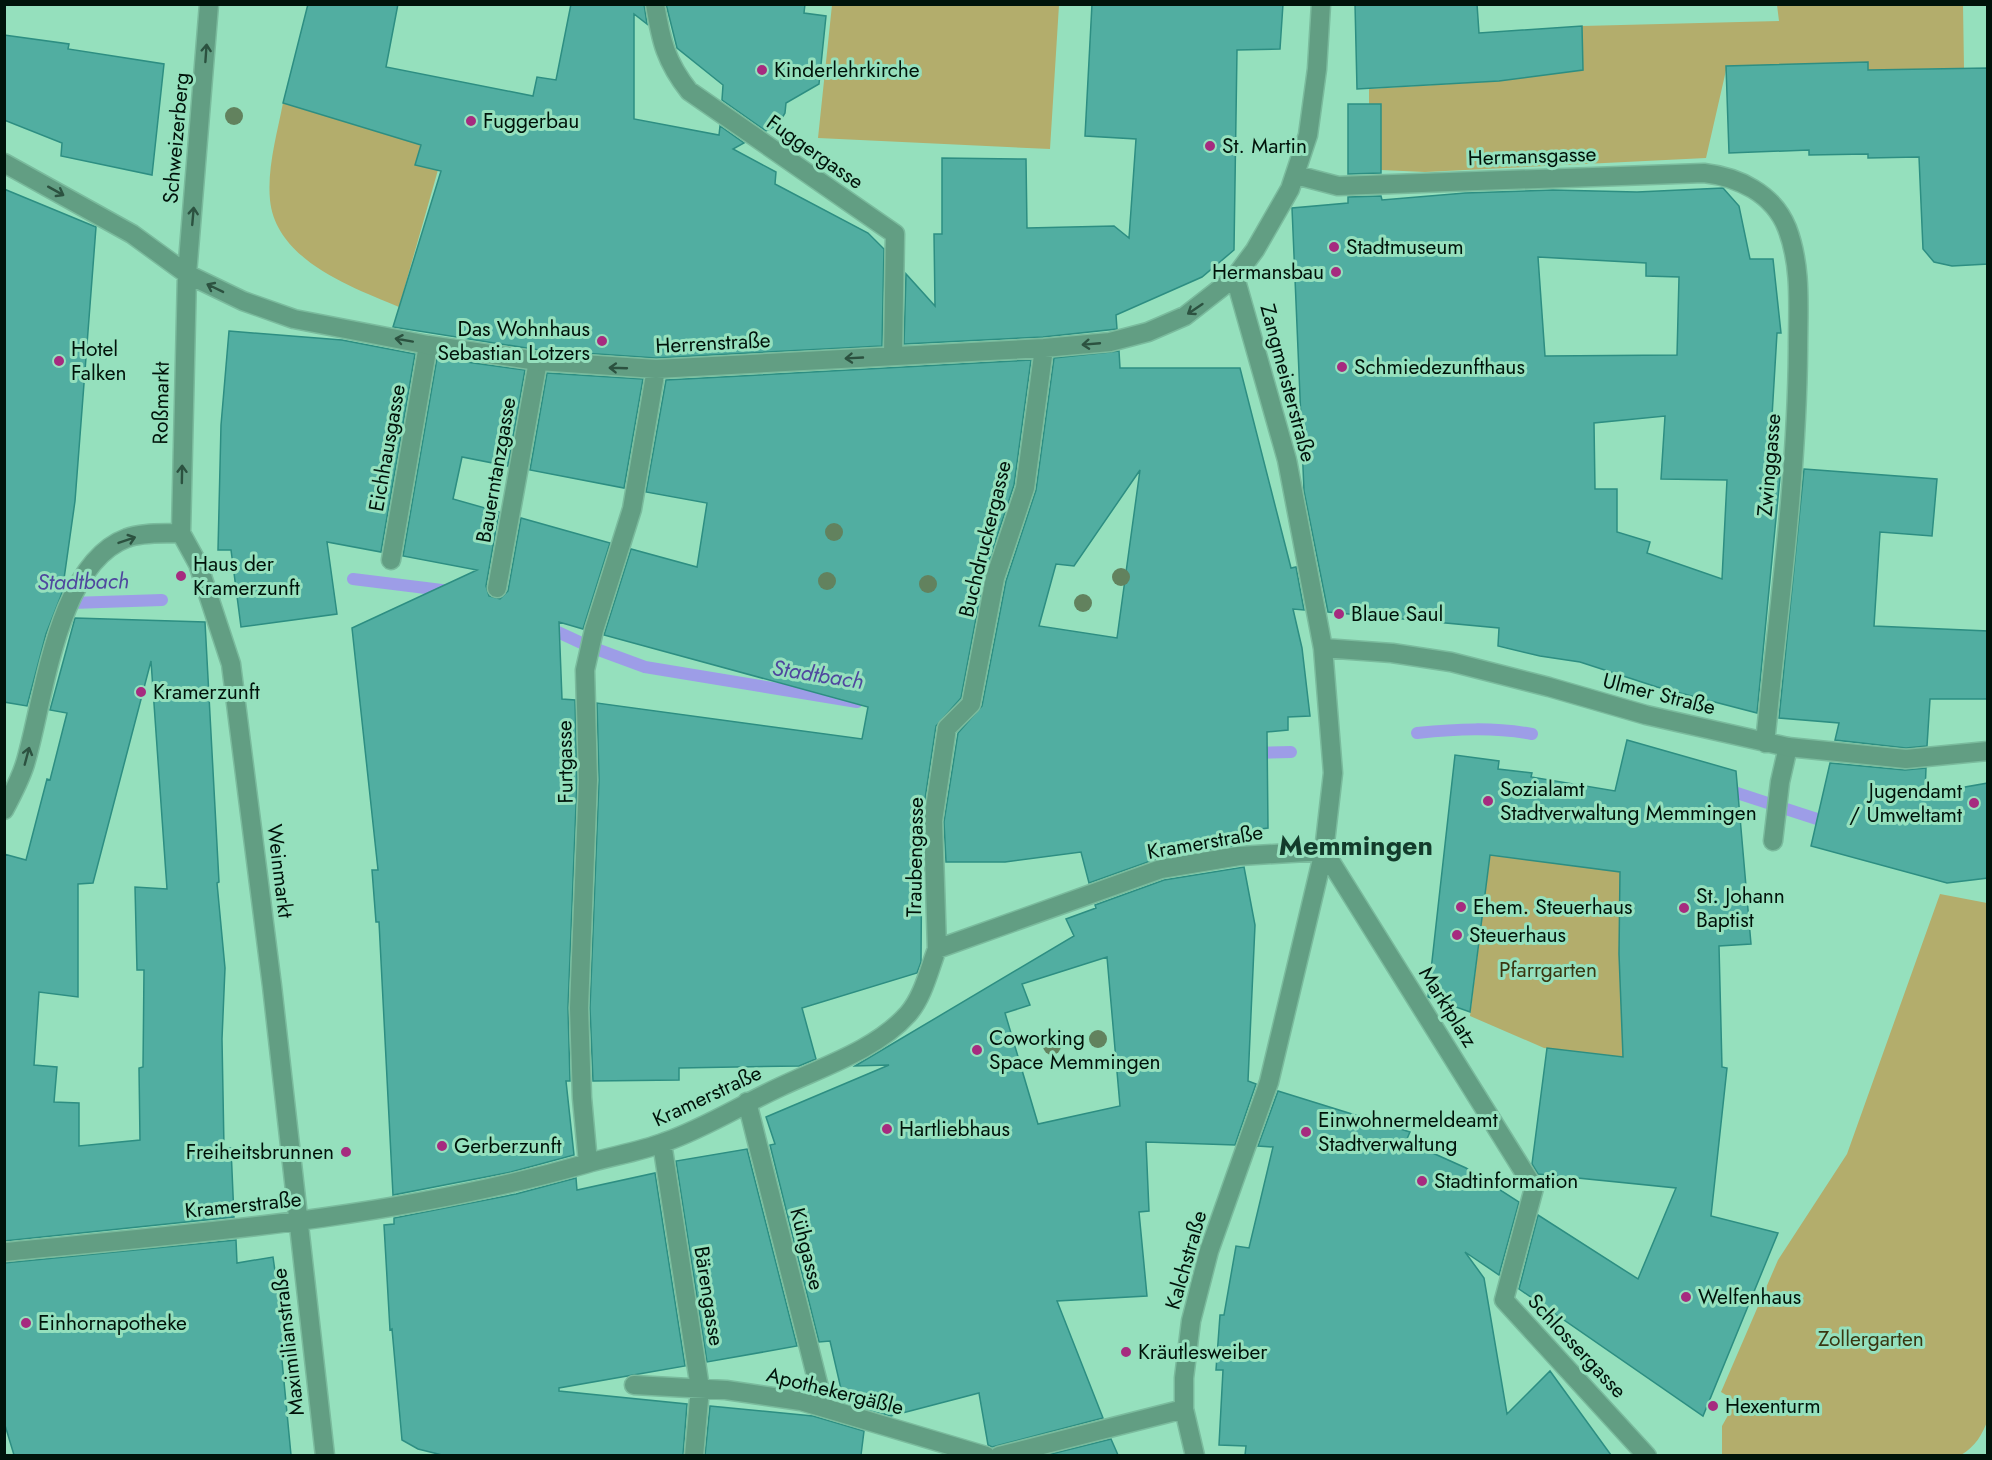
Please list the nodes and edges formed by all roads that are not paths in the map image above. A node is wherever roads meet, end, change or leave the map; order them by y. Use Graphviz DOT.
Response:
graph roads {
  1 [pos="209,4"];
  2 [pos="655,4"];
  3 [pos="1321,4"];
  4 [pos="4,163"];
  5 [pos="1296,175"];
  6 [pos="1765,198"];
  7 [pos="188,274"];
  8 [pos="1235,277"];
  9 [pos="428,345"];
  10 [pos="1044,348"];
  11 [pos="893,355"];
  12 [pos="538,361"];
  13 [pos="656,369"];
  14 [pos="181,533"];
  15 [pos="391,560"];
  16 [pos="497,588"];
  17 [pos="1323,648"];
  18 [pos="963,714"];
  19 [pos="1765,743"];
  20 [pos="1788,747"];
  21 [pos="1988,751"];
  22 [pos="4,810"];
  23 [pos="1773,841"];
  24 [pos="1324,850"];
  25 [pos="937,949"];
  26 [pos="747,1102"];
  27 [pos="662,1143"];
  28 [pos="588,1163"];
  29 [pos="1534,1188"];
  30 [pos="297,1223"];
  31 [pos="4,1252"];
  32 [pos="634,1385"];
  33 [pos="700,1388"];
  34 [pos="824,1407"];
  35 [pos="1184,1409"];
  36 [pos="325,1455"];
  37 [pos="694,1455"];
  38 [pos="986,1455"];
  39 [pos="999,1455"];
  40 [pos="1195,1455"];
  41 [pos="1647,1455"];
  7 -- 1 [label="street, Schweizerberg, one-way"];
  2 -- 11 [label="street, Fuggergasse"];
  3 -- 5 [label="street"];
  4 -- 7 [label="street, Herrenstraße, one-way"];
  5 -- 6 [label="street, Hermansgasse"];
  5 -- 8 [label="street"];
  6 -- 19 [label="street, Zwinggasse"];
  9 -- 7 [label="street, Herrenstraße, one-way"];
  14 -- 7 [label="street, Roßmarkt, one-way"];
  8 -- 10 [label="street, Herrenstraße, one-way"];
  8 -- 17 [label="street, Zangmeisterstraße"];
  9 -- 12 [label="street, Herrenstraße"];
  9 -- 15 [label="street, Eichhausgasse"];
  10 -- 11 [label="street, Herrenstraße"];
  10 -- 18 [label="street, Buchdruckergasse"];
  11 -- 13 [label="street, Herrenstraße, one-way"];
  13 -- 12 [label="street, Herrenstraße, one-way"];
  12 -- 16 [label="street, Bauerntanzgasse"];
  13 -- 28 [label="street, Furtgasse"];
  22 -- 14 [label="street, one-way"];
  14 -- 30 [label="street, Weinmarkt"];
  17 -- 19 [label="street, Ulmer Straße"];
  17 -- 24 [label="street"];
  18 -- 25 [label="street, Traubengasse"];
  19 -- 20 [label="street, Ulmer Straße"];
  20 -- 21 [label="street, Ulmer Straße"];
  20 -- 23 [label="street"];
  24 -- 25 [label="street, Kramerstraße"];
  24 -- 29 [label="street, Marktplatz"];
  24 -- 35 [label="street, Kalchstraße"];
  25 -- 26 [label="street, Kramerstraße"];
  26 -- 27 [label="street, Kramerstraße"];
  26 -- 34 [label="street, Kühgasse"];
  27 -- 28 [label="street, Kramerstraße"];
  27 -- 33 [label="street, Bärengasse"];
  28 -- 30 [label="street, Kramerstraße"];
  29 -- 41 [label="street, Schlossergasse"];
  30 -- 31 [label="street, Kramerstraße"];
  30 -- 36 [label="street, Maximilianstraße"];
  32 -- 33 [label="street, Apothekergäßle"];
  33 -- 34 [label="street, Apothekergäßle"];
  33 -- 37 [label="street, Bärengasse"];
  34 -- 38 [label="street, Apothekergäßle"];
  35 -- 39 [label="street"];
  35 -- 40 [label="street, Kalchstraße"];
}
